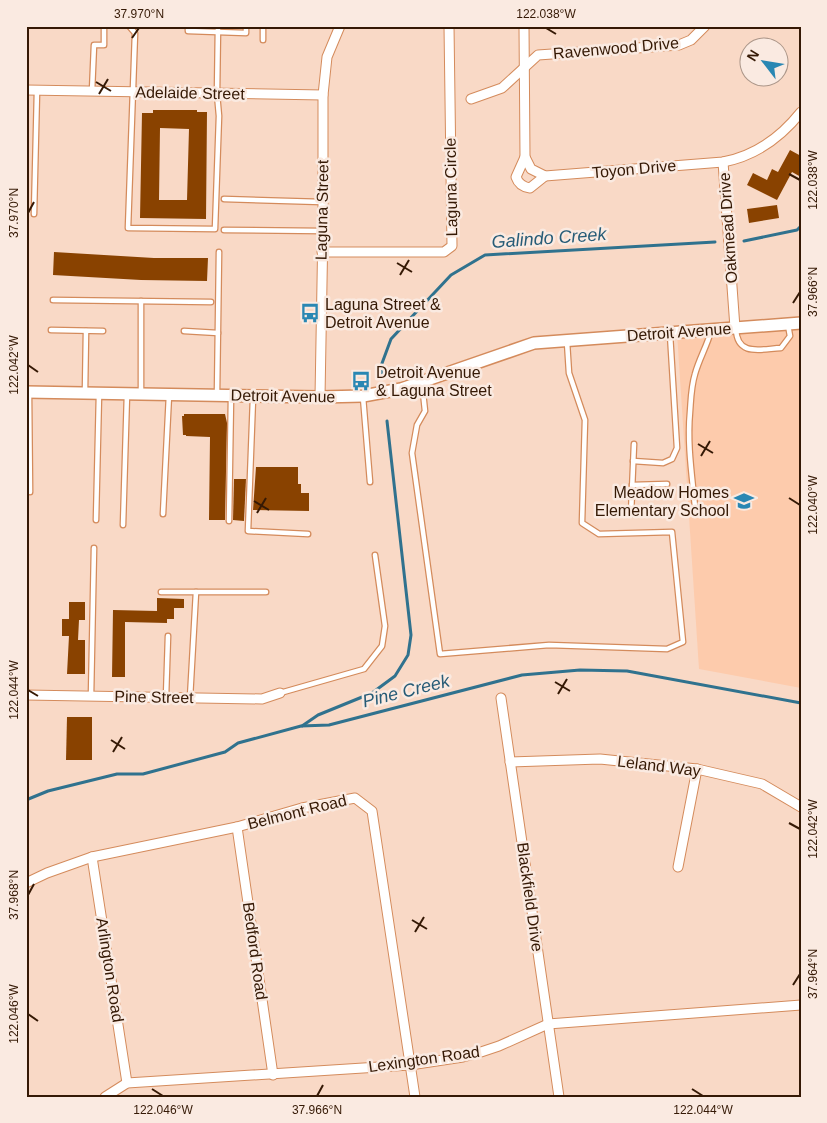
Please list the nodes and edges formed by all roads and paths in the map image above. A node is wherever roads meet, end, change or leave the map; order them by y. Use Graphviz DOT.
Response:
graph roads {
  1 [pos="104,26"];
  2 [pos="129,26"];
  3 [pos="188,26"];
  4 [pos="218,26"];
  5 [pos="246,26"];
  6 [pos="263,26"];
  7 [pos="340,26"];
  8 [pos="449,26"];
  9 [pos="524,26"];
  10 [pos="705,26"];
  11 [pos="218,32"];
  12 [pos="263,40"];
  13 [pos="525,66"];
  14 [pos="26,90"];
  15 [pos="37,90"];
  16 [pos="92,91"];
  17 [pos="132,92"];
  18 [pos="217,94"];
  19 [pos="323,95"];
  20 [pos="471,98"];
  21 [pos="801,112"];
  22 [pos="525,157"];
  23 [pos="723,162"];
  24 [pos="545,176"];
  25 [pos="224,200"];
  26 [pos="323,202"];
  27 [pos="34,214"];
  28 [pos="224,230"];
  29 [pos="323,231"];
  30 [pos="219,252"];
  31 [pos="322,252"];
  32 [pos="53,300"];
  33 [pos="141,301"];
  34 [pos="211,302"];
  35 [pos="801,323"];
  36 [pos="788,324"];
  37 [pos="736,328"];
  38 [pos="51,330"];
  39 [pos="711,330"];
  40 [pos="86,331"];
  41 [pos="103,331"];
  42 [pos="184,331"];
  43 [pos="218,333"];
  44 [pos="670,334"];
  45 [pos="567,340"];
  46 [pos="422,382"];
  47 [pos="28,392"];
  48 [pos="85,393"];
  49 [pos="99,393"];
  50 [pos="127,393"];
  51 [pos="141,394"];
  52 [pos="169,394"];
  53 [pos="216,395"];
  54 [pos="230,395"];
  55 [pos="253,396"];
  56 [pos="363,396"];
  57 [pos="320,397"];
  58 [pos="634,444"];
  59 [pos="633,461"];
  60 [pos="370,482"];
  61 [pos="667,484"];
  62 [pos="632,485"];
  63 [pos="30,492"];
  64 [pos="695,507"];
  65 [pos="163,514"];
  66 [pos="631,514"];
  67 [pos="96,520"];
  68 [pos="229,521"];
  69 [pos="123,525"];
  70 [pos="308,534"];
  71 [pos="94,548"];
  72 [pos="375,555"];
  73 [pos="160,592"];
  74 [pos="196,592"];
  75 [pos="266,592"];
  76 [pos="168,636"];
  77 [pos="280,693"];
  78 [pos="26,695"];
  79 [pos="91,696"];
  80 [pos="166,698"];
  81 [pos="190,698"];
  82 [pos="501,698"];
  83 [pos="510,762"];
  84 [pos="697,769"];
  85 [pos="801,807"];
  86 [pos="237,827"];
  87 [pos="92,857"];
  88 [pos="678,867"];
  89 [pos="26,883"];
  90 [pos="801,1005"];
  91 [pos="548,1024"];
  92 [pos="410,1065"];
  93 [pos="273,1075"];
  94 [pos="127,1083"];
  95 [pos="105,1097"];
  96 [pos="415,1097"];
  97 [pos="559,1097"];
  1 -- 16 [label="lane"];
  2 -- 17 [label="lane"];
  3 -- 11 [label="lane"];
  4 -- 11 [label="lane"];
  5 -- 11 [label="lane"];
  6 -- 12 [label="lane"];
  7 -- 19 [label="street, Laguna Street"];
  8 -- 31 [label="street, Laguna Circle"];
  9 -- 13 [label="street, Toyon Drive"];
  10 -- 13 [label="street, Ravenwood Drive"];
  11 -- 18 [label="lane"];
  13 -- 20 [label="street"];
  13 -- 22 [label="street, Toyon Drive"];
  14 -- 15 [label="street, Adelaide Street"];
  15 -- 16 [label="street, Adelaide Street"];
  15 -- 27 [label="lane"];
  16 -- 17 [label="street, Adelaide Street"];
  17 -- 18 [label="street, Adelaide Street"];
  17 -- 18 [label="lane"];
  18 -- 19 [label="street, Adelaide Street"];
  19 -- 26 [label="street, Laguna Street"];
  21 -- 23 [label="street, Oakmead Drive"];
  22 -- 24 [label="street"];
  22 -- 24 [label="street, Toyon Drive"];
  23 -- 24 [label="street, Toyon Drive"];
  23 -- 37 [label="street, Oakmead Drive"];
  25 -- 26 [label="lane"];
  26 -- 29 [label="street, Laguna Street"];
  28 -- 29 [label="lane"];
  29 -- 31 [label="street, Laguna Street"];
  30 -- 43 [label="lane"];
  31 -- 57 [label="street, Laguna Street"];
  32 -- 33 [label="lane"];
  33 -- 34 [label="lane"];
  33 -- 51 [label="lane"];
  35 -- 36 [label="street, Detroit Avenue"];
  36 -- 37 [label="street, Detroit Avenue"];
  36 -- 37 [label="lane"];
  37 -- 39 [label="street, Detroit Avenue"];
  38 -- 40 [label="lane"];
  39 -- 44 [label="street, Detroit Avenue"];
  39 -- 64 [label="lane"];
  40 -- 41 [label="lane"];
  40 -- 48 [label="lane"];
  42 -- 43 [label="lane"];
  43 -- 53 [label="lane"];
  44 -- 45 [label="street, Detroit Avenue"];
  44 -- 59 [label="lane"];
  45 -- 46 [label="street, Detroit Avenue"];
  45 -- 46 [label="lane"];
  46 -- 56 [label="street, Detroit Avenue"];
  47 -- 48 [label="street, Detroit Avenue"];
  47 -- 63 [label="lane"];
  48 -- 49 [label="street, Detroit Avenue"];
  49 -- 50 [label="street, Detroit Avenue"];
  49 -- 67 [label="lane"];
  50 -- 51 [label="street, Detroit Avenue"];
  50 -- 69 [label="lane"];
  51 -- 52 [label="street, Detroit Avenue"];
  52 -- 53 [label="street, Detroit Avenue"];
  52 -- 65 [label="lane"];
  53 -- 54 [label="street, Detroit Avenue"];
  54 -- 55 [label="street, Detroit Avenue"];
  54 -- 68 [label="lane"];
  55 -- 57 [label="street, Detroit Avenue"];
  55 -- 70 [label="lane"];
  56 -- 57 [label="street, Detroit Avenue"];
  56 -- 60 [label="lane"];
  58 -- 59 [label="lane"];
  59 -- 62 [label="lane"];
  61 -- 62 [label="lane"];
  62 -- 66 [label="lane"];
  71 -- 79 [label="lane"];
  72 -- 77 [label="lane"];
  73 -- 74 [label="lane"];
  74 -- 75 [label="lane"];
  74 -- 81 [label="lane"];
  76 -- 80 [label="lane"];
  77 -- 81 [label="street, Pine Street"];
  78 -- 79 [label="street, Pine Street"];
  79 -- 80 [label="street, Pine Street"];
  80 -- 81 [label="street, Pine Street"];
  82 -- 83 [label="street, Blackfield Drive"];
  83 -- 84 [label="street, Leland Way"];
  83 -- 91 [label="street, Blackfield Drive"];
  84 -- 85 [label="street, Leland Way"];
  84 -- 88 [label="street"];
  86 -- 87 [label="street, Belmont Road"];
  86 -- 92 [label="street, Belmont Road"];
  86 -- 93 [label="street, Bedford Road"];
  87 -- 89 [label="street, Belmont Road"];
  87 -- 94 [label="street, Arlington Road"];
  90 -- 91 [label="street, Lexington Road"];
  91 -- 92 [label="street, Lexington Road"];
  91 -- 97 [label="street, Blackfield Drive"];
  92 -- 93 [label="street, Lexington Road"];
  92 -- 96 [label="street, Belmont Road"];
  93 -- 94 [label="street, Lexington Road"];
  94 -- 95 [label="street, Lexington Road"];
}
